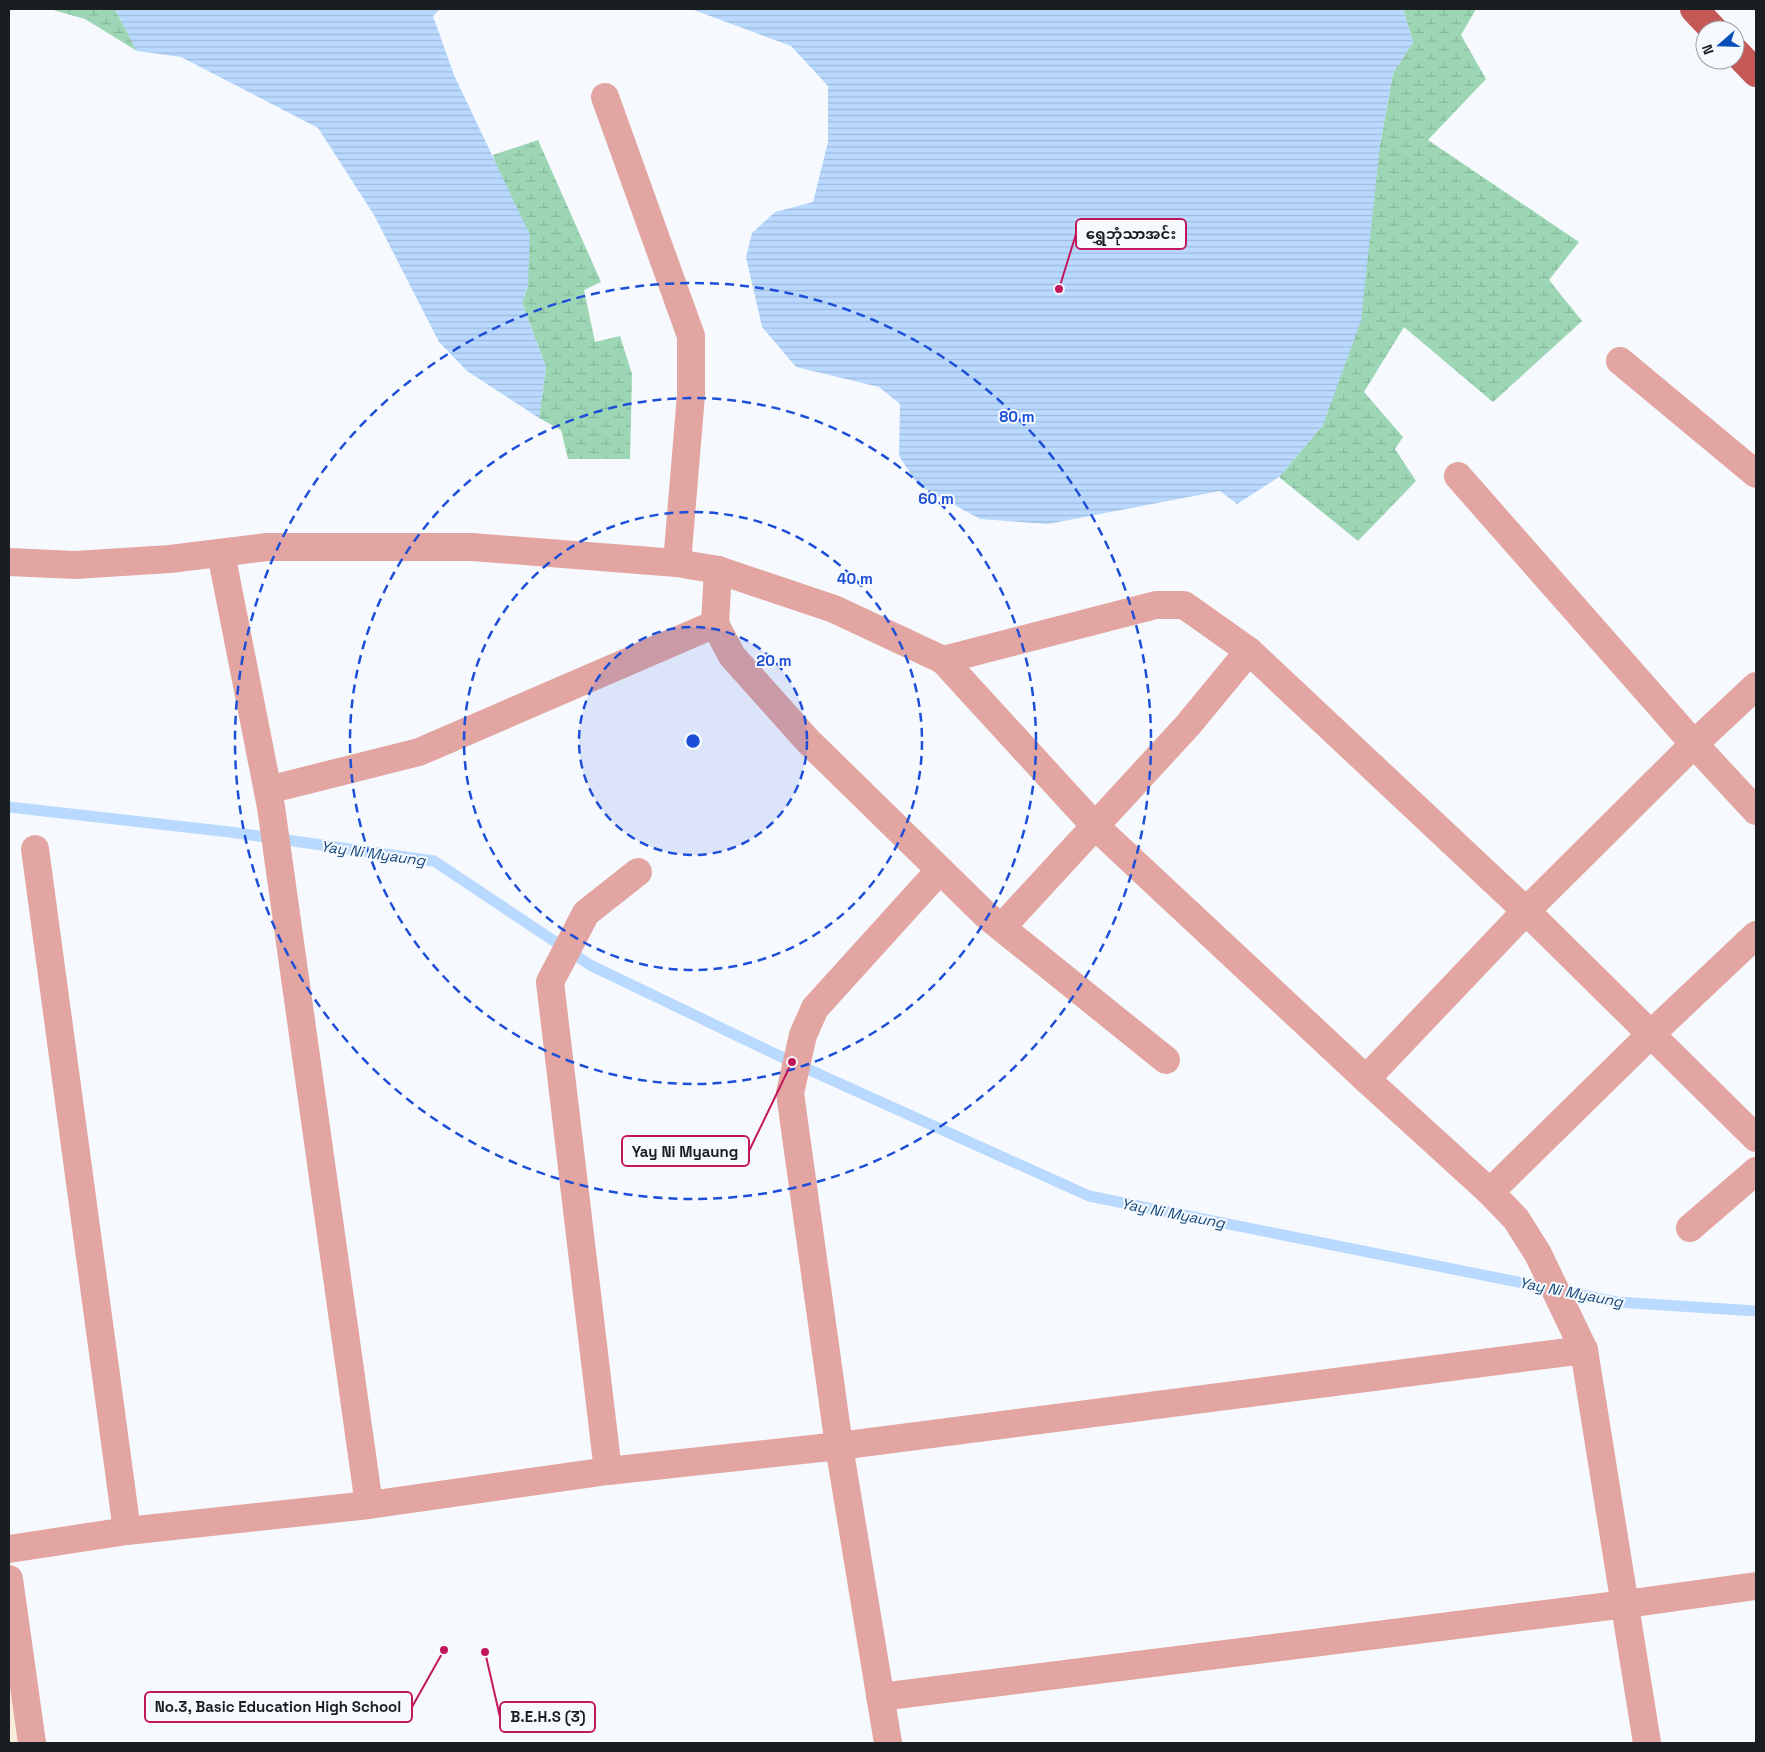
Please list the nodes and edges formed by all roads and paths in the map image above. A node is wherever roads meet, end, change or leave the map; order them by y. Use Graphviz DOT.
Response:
graph roads {
  1 [pos="1694,9"];
  2 [pos="1704,20"];
  3 [pos="1745,62"];
  4 [pos="1756,74"];
  5 [pos="605,97"];
  6 [pos="1620,361"];
  7 [pos="1756,474"];
  8 [pos="1458,476"];
  9 [pos="221,553"];
  10 [pos="9,562"];
  11 [pos="677,563"];
  12 [pos="718,570"];
  13 [pos="715,624"];
  14 [pos="1249,651"];
  15 [pos="943,660"];
  16 [pos="1756,686"];
  17 [pos="1694,744"];
  18 [pos="270,799"];
  19 [pos="1756,811"];
  20 [pos="1095,826"];
  21 [pos="36,849"];
  22 [pos="940,870"];
  23 [pos="638,872"];
  24 [pos="1526,911"];
  25 [pos="1002,927"];
  26 [pos="1756,935"];
  27 [pos="1650,1035"];
  28 [pos="1166,1060"];
  29 [pos="1366,1079"];
  30 [pos="1756,1138"];
  31 [pos="1756,1171"];
  32 [pos="1490,1192"];
  33 [pos="1690,1228"];
  34 [pos="1584,1350"];
  35 [pos="839,1446"];
  36 [pos="608,1472"];
  37 [pos="369,1505"];
  38 [pos="127,1531"];
  39 [pos="9,1549"];
  40 [pos="9,1578"];
  41 [pos="1756,1586"];
  42 [pos="1626,1604"];
  43 [pos="880,1697"];
  44 [pos="32,1743"];
  45 [pos="888,1743"];
  46 [pos="1647,1743"];
  1 -- 2 [label="main road"];
  3 -- 4 [label="main road"];
  5 -- 11 [label="street"];
  6 -- 7 [label="street"];
  8 -- 17 [label="street"];
  9 -- 10 [label="street"];
  9 -- 11 [label="street"];
  9 -- 18 [label="street"];
  11 -- 12 [label="street"];
  12 -- 13 [label="street"];
  12 -- 15 [label="street"];
  13 -- 18 [label="street"];
  13 -- 22 [label="street"];
  14 -- 15 [label="street"];
  14 -- 20 [label="street"];
  14 -- 24 [label="street"];
  15 -- 20 [label="street"];
  16 -- 17 [label="street"];
  17 -- 19 [label="street"];
  17 -- 24 [label="street"];
  18 -- 37 [label="street"];
  20 -- 25 [label="street"];
  20 -- 29 [label="street"];
  21 -- 38 [label="street"];
  22 -- 25 [label="street"];
  22 -- 35 [label="street"];
  23 -- 36 [label="street"];
  24 -- 27 [label="street"];
  24 -- 29 [label="street"];
  25 -- 28 [label="street"];
  26 -- 27 [label="street"];
  27 -- 30 [label="street"];
  27 -- 32 [label="street"];
  29 -- 32 [label="street"];
  31 -- 33 [label="street"];
  32 -- 34 [label="street"];
  34 -- 35 [label="street"];
  34 -- 42 [label="street"];
  35 -- 36 [label="street"];
  35 -- 43 [label="street"];
  36 -- 37 [label="street"];
  37 -- 38 [label="street"];
  38 -- 39 [label="street"];
  40 -- 44 [label="street"];
  41 -- 42 [label="street"];
  42 -- 43 [label="street"];
  42 -- 46 [label="street"];
  43 -- 45 [label="street"];
}
